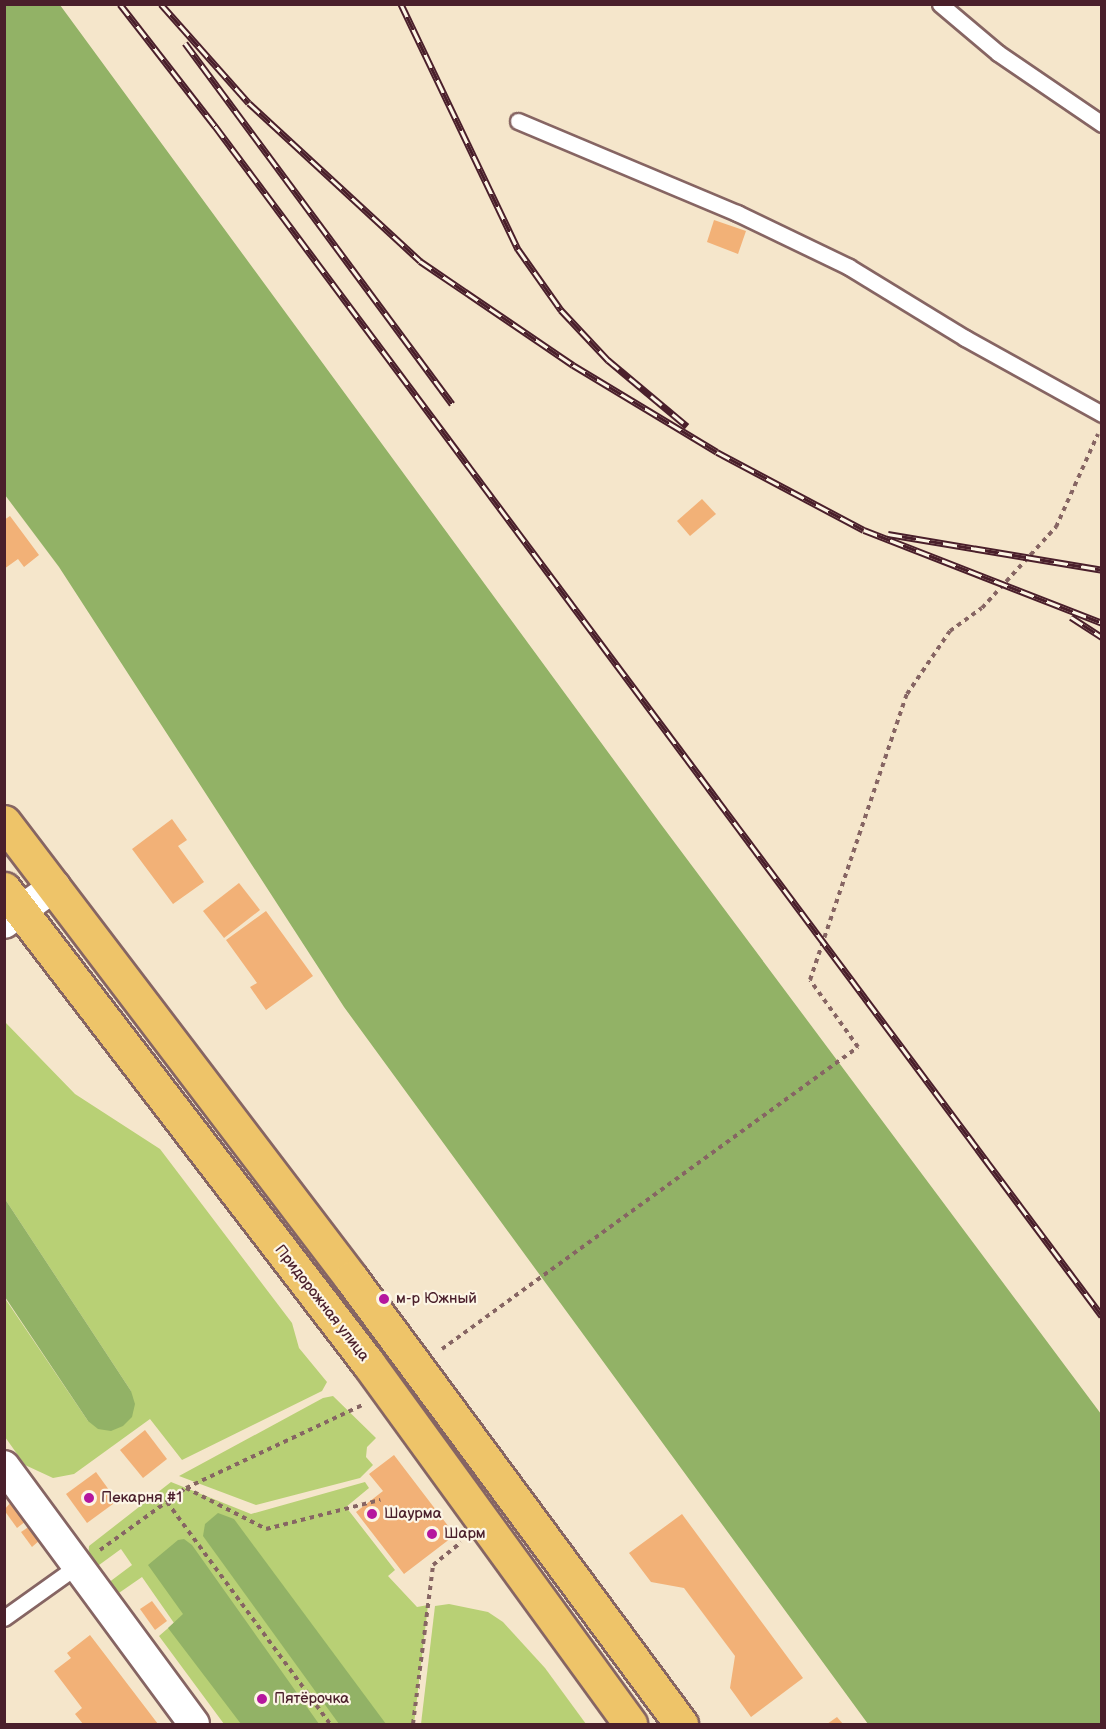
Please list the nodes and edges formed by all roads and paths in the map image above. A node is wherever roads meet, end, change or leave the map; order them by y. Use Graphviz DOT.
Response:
graph roads {
  1 [pos="940,4"];
  2 [pos="518,121"];
  3 [pos="1101,124"];
  4 [pos="1101,414"];
  5 [pos="1101,426"];
  6 [pos="4,822"];
  7 [pos="55,886"];
  8 [pos="10,908"];
  9 [pos="443,1348"];
  10 [pos="361,1406"];
  11 [pos="4,1466"];
  12 [pos="186,1488"];
  13 [pos="380,1500"];
  14 [pos="167,1502"];
  15 [pos="433,1564"];
  16 [pos="77,1566"];
  17 [pos="4,1618"];
  18 [pos="194,1725"];
  19 [pos="330,1725"];
  20 [pos="413,1725"];
  21 [pos="630,1725"];
  22 [pos="681,1725"];
  1 -- 3 [label="lane"];
  2 -- 4 [label="lane"];
  5 -- 9 [label="path"];
  6 -- 7 [label="main road"];
  7 -- 8 [label="street"];
  7 -- 22 [label="main road"];
  8 -- 21 [label="main road, Придорожная улица"];
  10 -- 12 [label="path"];
  11 -- 16 [label="street"];
  12 -- 13 [label="path"];
  12 -- 14 [label="path"];
  14 -- 16 [label="path"];
  14 -- 19 [label="path"];
  15 -- 20 [label="path"];
  16 -- 17 [label="lane"];
  16 -- 18 [label="street"];
}
